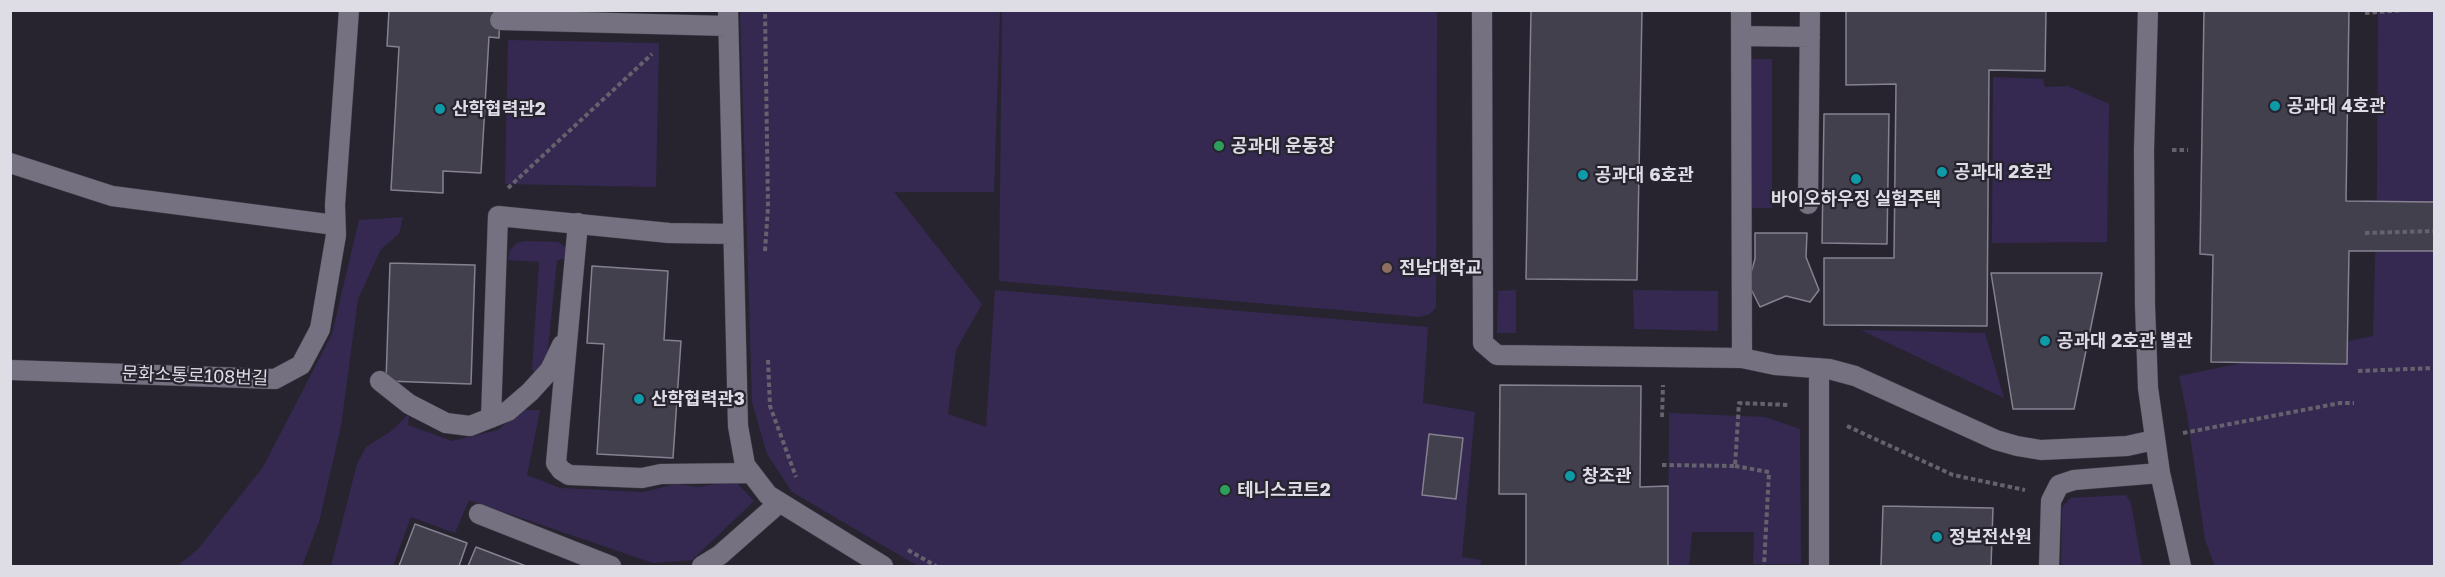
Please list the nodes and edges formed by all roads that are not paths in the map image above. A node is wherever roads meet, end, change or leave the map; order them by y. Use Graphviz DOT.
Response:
graph roads {
  1 [pos="350,10"];
  2 [pos="1482,10"];
  3 [pos="1741,10"];
  4 [pos="1810,10"];
  5 [pos="2148,10"];
  6 [pos="539,15"];
  7 [pos="728,18"];
  8 [pos="500,20"];
  9 [pos="1741,36"];
  10 [pos="1810,37"];
  11 [pos="10,163"];
  12 [pos="1808,204"];
  13 [pos="578,223"];
  14 [pos="335,225"];
  15 [pos="733,234"];
  16 [pos="568,334"];
  17 [pos="1742,358"];
  18 [pos="1819,368"];
  19 [pos="10,370"];
  20 [pos="380,381"];
  21 [pos="491,418"];
  22 [pos="2154,440"];
  23 [pos="751,473"];
  24 [pos="2160,473"];
  25 [pos="779,503"];
  26 [pos="479,514"];
  27 [pos="611,567"];
  28 [pos="702,567"];
  29 [pos="883,567"];
  30 [pos="1818,567"];
  31 [pos="2049,567"];
  32 [pos="2181,567"];
  1 -- 14 [label="lane, 문화소통로108번길"];
  2 -- 17 [label="lane"];
  3 -- 9 [label="lane"];
  4 -- 10 [label="lane"];
  5 -- 22 [label="lane"];
  6 -- 7 [label="lane"];
  6 -- 8 [label="lane"];
  7 -- 15 [label="lane"];
  9 -- 10 [label="lane"];
  9 -- 17 [label="lane"];
  10 -- 12 [label="lane"];
  11 -- 14 [label="lane"];
  13 -- 15 [label="lane"];
  13 -- 16 [label="lane"];
  13 -- 21 [label="lane"];
  14 -- 19 [label="lane, 문화소통로108번길"];
  15 -- 23 [label="lane"];
  16 -- 21 [label="lane"];
  16 -- 23 [label="lane"];
  17 -- 18 [label="lane"];
  18 -- 22 [label="lane"];
  18 -- 30 [label="lane"];
  20 -- 21 [label="lane"];
  22 -- 24 [label="lane"];
  23 -- 25 [label="lane"];
  24 -- 31 [label="lane"];
  24 -- 32 [label="lane"];
  25 -- 28 [label="lane"];
  25 -- 29 [label="lane"];
  26 -- 27 [label="lane"];
}
